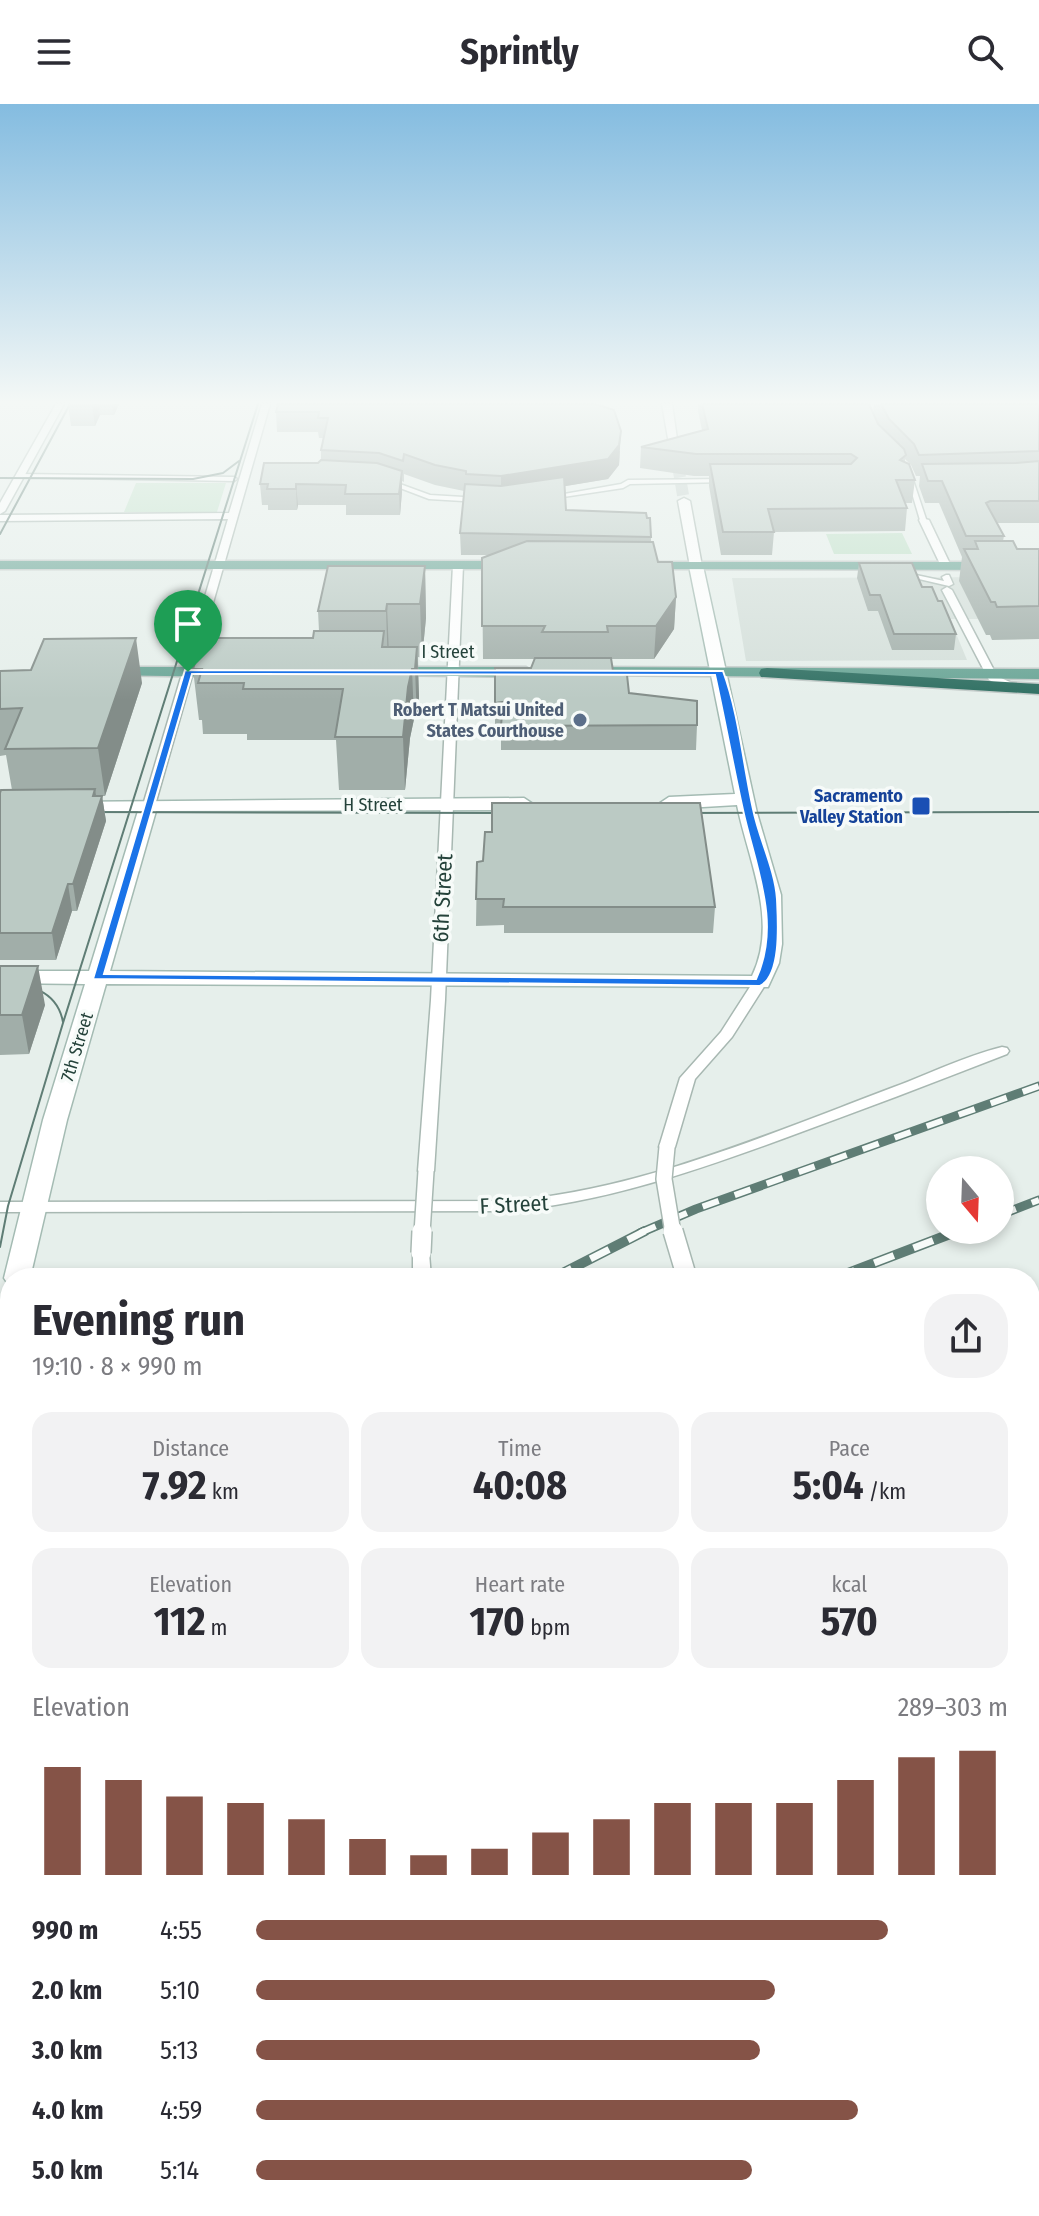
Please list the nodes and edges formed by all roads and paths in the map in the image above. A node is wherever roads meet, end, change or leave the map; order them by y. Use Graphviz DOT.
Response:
graph roads {
  1 [pos="237,503"];
  2 [pos="684,503"];
  3 [pos="918,503"];
  4 [pos="233,516"];
  5 [pos="0,518"];
  6 [pos="924,520"];
  7 [pos="219,564"];
  8 [pos="0,565"];
  9 [pos="458,565"];
  10 [pos="525,565"];
  11 [pos="629,566"];
  12 [pos="696,566"];
  13 [pos="1039,566"];
  14 [pos="919,577"];
  15 [pos="946,578"];
  16 [pos="88,672"];
  17 [pos="188,672"];
  18 [pos="241,672"];
  19 [pos="366,672"];
  20 [pos="454,672"];
  21 [pos="544,672"];
  22 [pos="575,672"];
  23 [pos="719,673"];
  24 [pos="767,673"];
  25 [pos="990,673"];
  26 [pos="1039,674"];
  27 [pos="1010,686"];
  28 [pos="1039,689"];
  29 [pos="746,799"];
  30 [pos="650,803"];
  31 [pos="447,804"];
  32 [pos="542,804"];
  33 [pos="149,805"];
  34 [pos="54,806"];
  35 [pos="0,977"];
  36 [pos="97,977"];
  37 [pos="439,979"];
  38 [pos="760,982"];
  39 [pos="1002,1051"];
  40 [pos="32,1206"];
  41 [pos="0,1207"];
  42 [pos="19,1268"];
  43 [pos="422,1268"];
  44 [pos="684,1268"];
  1 -- 4 [label="street, 7th Street"];
  2 -- 12 [label="street"];
  3 -- 6 [label="street"];
  4 -- 5 [label="street"];
  4 -- 7 [label="street, 7th Street"];
  6 -- 15 [label="street"];
  7 -- 8 [label="main road"];
  7 -- 9 [label="main road"];
  7 -- 17 [label="street, 7th Street"];
  9 -- 10 [label="main road"];
  9 -- 20 [label="street, 6th Street"];
  11 -- 12 [label="main road"];
  12 -- 15 [label="main road"];
  12 -- 23 [label="main road"];
  13 -- 15 [label="main road"];
  14 -- 15 [label="street"];
  15 -- 25 [label="street"];
  16 -- 17 [label="main road"];
  17 -- 18 [label="main road"];
  17 -- 33 [label="street, 7th Street"];
  19 -- 20 [label="main road, I Street"];
  20 -- 21 [label="main road, I Street"];
  20 -- 31 [label="street, 6th Street"];
  22 -- 23 [label="main road"];
  23 -- 24 [label="main road"];
  23 -- 29 [label="main road"];
  24 -- 25 [label="main road"];
  24 -- 27 [label="highway"];
  25 -- 26 [label="main road"];
  25 -- 27 [label="street"];
  27 -- 28 [label="highway"];
  29 -- 30 [label="main road"];
  29 -- 38 [label="main road"];
  31 -- 32 [label="main road, H Street"];
  31 -- 33 [label="main road, H Street"];
  31 -- 37 [label="street, 6th Street"];
  33 -- 34 [label="main road, H Street"];
  33 -- 36 [label="main road, 7th Street"];
  35 -- 36 [label="main road"];
  36 -- 37 [label="main road"];
  36 -- 40 [label="main road, 7th Street"];
  37 -- 38 [label="main road"];
  37 -- 43 [label="street, 6th Street, bridge"];
  38 -- 44 [label="street, bridge"];
  39 -- 40 [label="street, F Street"];
  40 -- 41 [label="street, F Street"];
  40 -- 42 [label="main road, 7th Street"];
}
